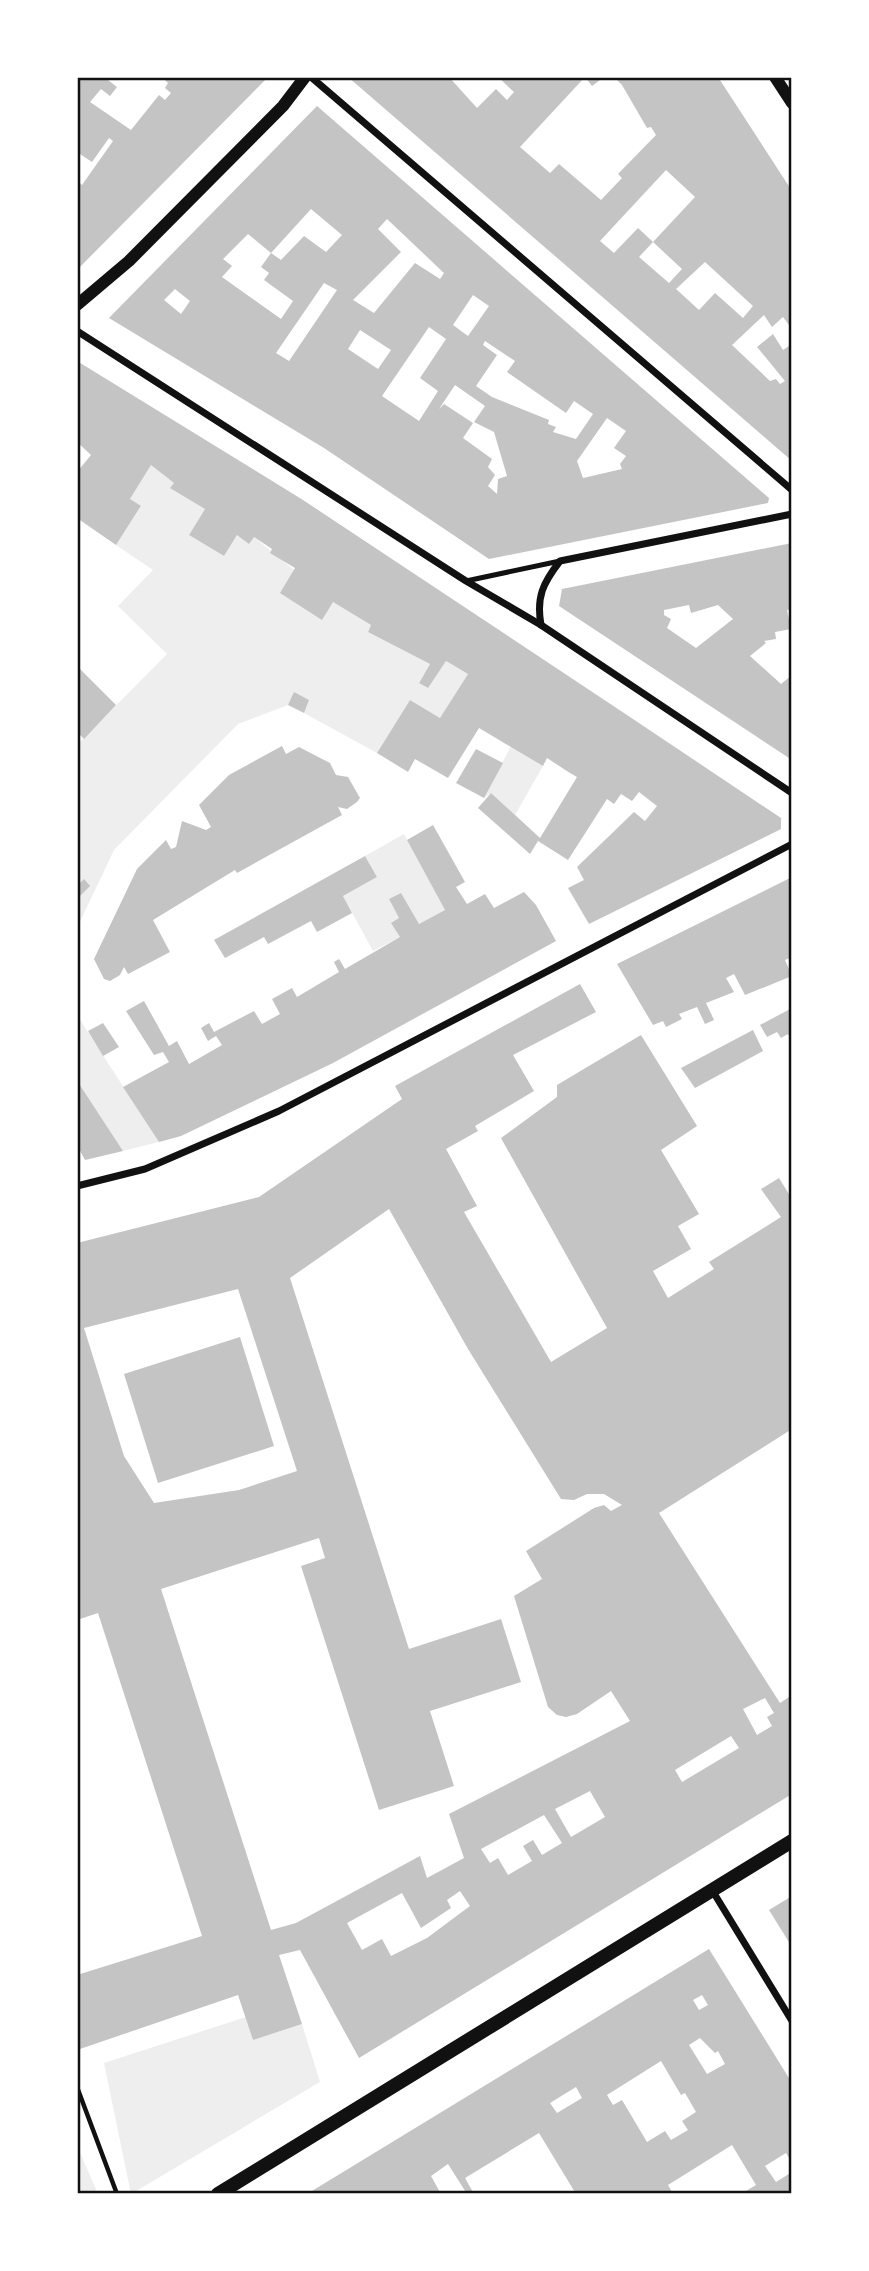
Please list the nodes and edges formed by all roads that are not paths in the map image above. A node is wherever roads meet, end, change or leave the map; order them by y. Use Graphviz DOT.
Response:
graph roads {
  1 [pos="305,77"];
  2 [pos="311,77"];
  3 [pos="775,77"];
  4 [pos="792,103"];
  5 [pos="77,305"];
  6 [pos="77,331"];
  7 [pos="792,490"];
  8 [pos="792,514"];
  9 [pos="560,561"];
  10 [pos="466,581"];
  11 [pos="541,625"];
  12 [pos="792,793"];
  13 [pos="792,844"];
  14 [pos="77,1186"];
  15 [pos="792,1841"];
  16 [pos="712,1890"];
  17 [pos="792,2021"];
  18 [pos="218,2194"];
  1 -- 5 [label="street"];
  2 -- 7 [label="street"];
  3 -- 4 [label="street"];
  6 -- 10 [label="street"];
  8 -- 9 [label="street"];
  9 -- 10 [label="lane"];
  9 -- 11 [label="street"];
  10 -- 11 [label="street"];
  11 -- 12 [label="street"];
  13 -- 14 [label="street"];
  15 -- 16 [label="main road"];
  16 -- 17 [label="street"];
  16 -- 18 [label="main road"];
}
